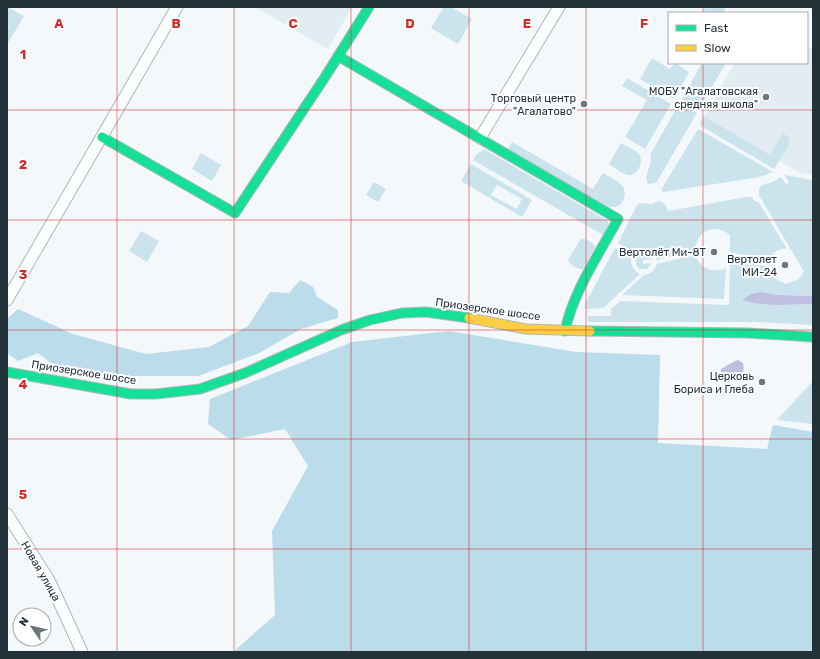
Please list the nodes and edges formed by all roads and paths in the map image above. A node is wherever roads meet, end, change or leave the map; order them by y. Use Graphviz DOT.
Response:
graph roads {
  1 [pos="177,7"];
  2 [pos="369,7"];
  3 [pos="559,7"];
  4 [pos="338,56"];
  5 [pos="102,136"];
  6 [pos="480,138"];
  7 [pos="7,300"];
  8 [pos="565,331"];
  9 [pos="813,337"];
  10 [pos="7,376"];
  11 [pos="7,514"];
  12 [pos="82,652"];
  1 -- 5 [label="street"];
  2 -- 4 [label="street"];
  3 -- 6 [label="street"];
  4 -- 5 [label="street"];
  4 -- 6 [label="street"];
  5 -- 7 [label="street"];
  6 -- 8 [label="street"];
  8 -- 9 [label="street, Приозерское шоссе"];
  8 -- 10 [label="street, Приозерское шоссе"];
  11 -- 12 [label="street, Новая улица"];
}
